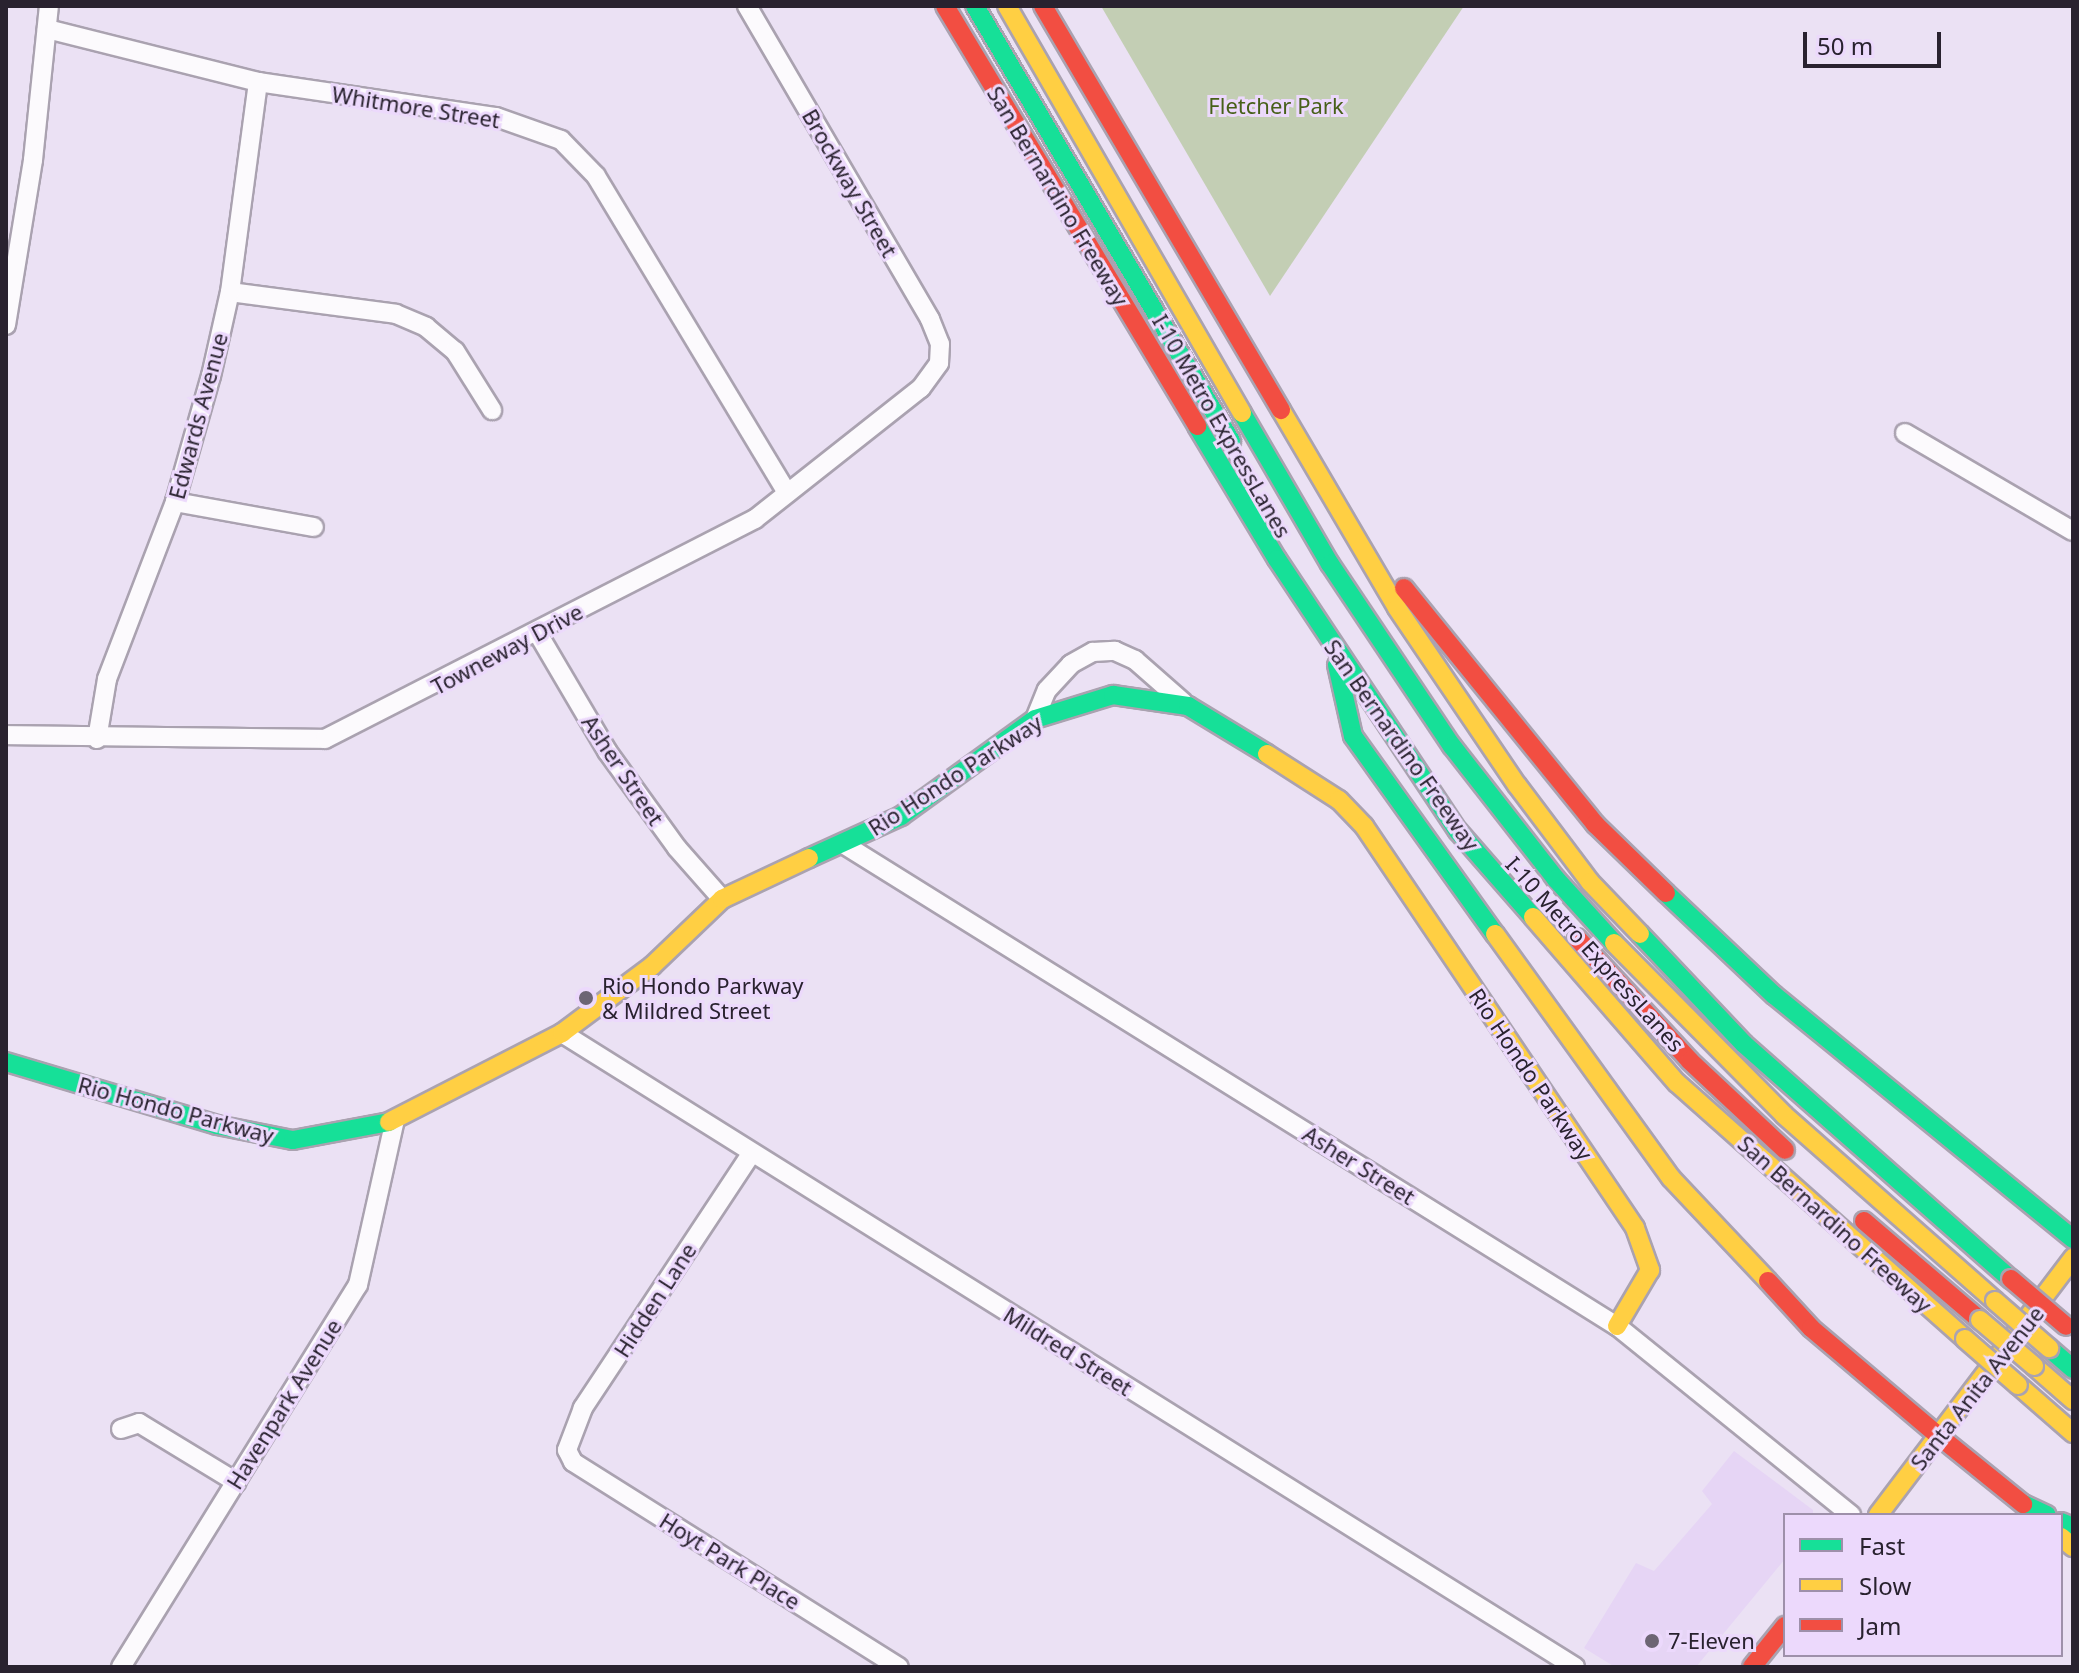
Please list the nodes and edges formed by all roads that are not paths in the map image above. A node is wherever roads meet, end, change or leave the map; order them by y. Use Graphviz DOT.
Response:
graph roads {
  1 [pos="49,6"];
  2 [pos="747,6"];
  3 [pos="945,6"];
  4 [pos="975,6"];
  5 [pos="1007,6"];
  6 [pos="1043,9"];
  7 [pos="47,29"];
  8 [pos="258,82"];
  9 [pos="230,292"];
  10 [pos="6,325"];
  11 [pos="939,363"];
  12 [pos="492,410"];
  13 [pos="1905,433"];
  14 [pos="1244,463"];
  15 [pos="787,493"];
  16 [pos="175,502"];
  17 [pos="314,527"];
  18 [pos="1282,528"];
  19 [pos="2073,531"];
  20 [pos="1364,556"];
  21 [pos="537,632"];
  22 [pos="1332,646"];
  23 [pos="1188,706"];
  24 [pos="1035,719"];
  25 [pos="6,735"];
  26 [pos="97,739"];
  27 [pos="1455,790"];
  28 [pos="845,845"];
  29 [pos="1518,869"];
  30 [pos="722,899"];
  31 [pos="562,1033"];
  32 [pos="6,1062"];
  33 [pos="395,1120"];
  34 [pos="751,1154"];
  35 [pos="1804,1168"];
  36 [pos="1837,1198"];
  37 [pos="2073,1239"];
  38 [pos="2073,1258"];
  39 [pos="1617,1326"];
  40 [pos="2070,1329"];
  41 [pos="2073,1369"];
  42 [pos="2073,1400"];
  43 [pos="121,1429"];
  44 [pos="2073,1433"];
  45 [pos="1940,1437"];
  46 [pos="567,1450"];
  47 [pos="236,1482"];
  48 [pos="2030,1509"];
  49 [pos="1849,1513"];
  50 [pos="1880,1513"];
  51 [pos="1783,1628"];
  52 [pos="121,1667"];
  53 [pos="899,1667"];
  54 [pos="1575,1667"];
  55 [pos="1752,1667"];
  1 -- 7 [label="street"];
  2 -- 11 [label="street, Brockway Street"];
  3 -- 22 [label="main road, San Bernardino Freeway"];
  4 -- 14 [label="main road, I-10 Metro ExpressLanes"];
  5 -- 41 [label="main road, I-10 Metro ExpressLanes, bridge"];
  6 -- 20 [label="main road"];
  7 -- 8 [label="street, Whitmore Street"];
  7 -- 10 [label="street"];
  8 -- 9 [label="street, Edwards Avenue"];
  8 -- 15 [label="street, Whitmore Street"];
  9 -- 12 [label="street"];
  9 -- 16 [label="street, Edwards Avenue"];
  11 -- 15 [label="street, Towneway Drive"];
  13 -- 19 [label="street"];
  15 -- 21 [label="street, Towneway Drive"];
  16 -- 17 [label="street"];
  16 -- 26 [label="street, Edwards Avenue"];
  18 -- 27 [label="main road, I-10 Metro ExpressLanes"];
  20 -- 37 [label="main road"];
  20 -- 40 [label="main road, bridge"];
  21 -- 26 [label="street, Towneway Drive"];
  21 -- 30 [label="street, Asher Street"];
  22 -- 44 [label="main road, San Bernardino Freeway, bridge"];
  22 -- 45 [label="main road"];
  23 -- 24 [label="main road, Rio Hondo Parkway"];
  23 -- 24 [label="street"];
  23 -- 39 [label="main road, Rio Hondo Parkway"];
  24 -- 28 [label="main road, Rio Hondo Parkway"];
  25 -- 26 [label="street, Towneway Drive"];
  28 -- 30 [label="main road, Rio Hondo Parkway"];
  28 -- 39 [label="street, Asher Street"];
  29 -- 35 [label="main road, I-10 Metro ExpressLanes"];
  30 -- 31 [label="main road, Rio Hondo Parkway"];
  31 -- 33 [label="main road, Rio Hondo Parkway"];
  31 -- 34 [label="street, Mildred Street"];
  32 -- 33 [label="main road, Rio Hondo Parkway"];
  33 -- 47 [label="street, Havenpark Avenue"];
  34 -- 46 [label="street, Hidden Lane"];
  34 -- 54 [label="street, Mildred Street"];
  36 -- 42 [label="main road, bridge"];
  38 -- 45 [label="main road, Santa Anita Avenue"];
  39 -- 49 [label="street, Asher Street"];
  43 -- 47 [label="street"];
  45 -- 48 [label="main road"];
  45 -- 50 [label="main road, Santa Anita Avenue"];
  46 -- 53 [label="street, Hoyt Park Place"];
  47 -- 52 [label="street, Havenpark Avenue"];
  51 -- 55 [label="main road"];
}
